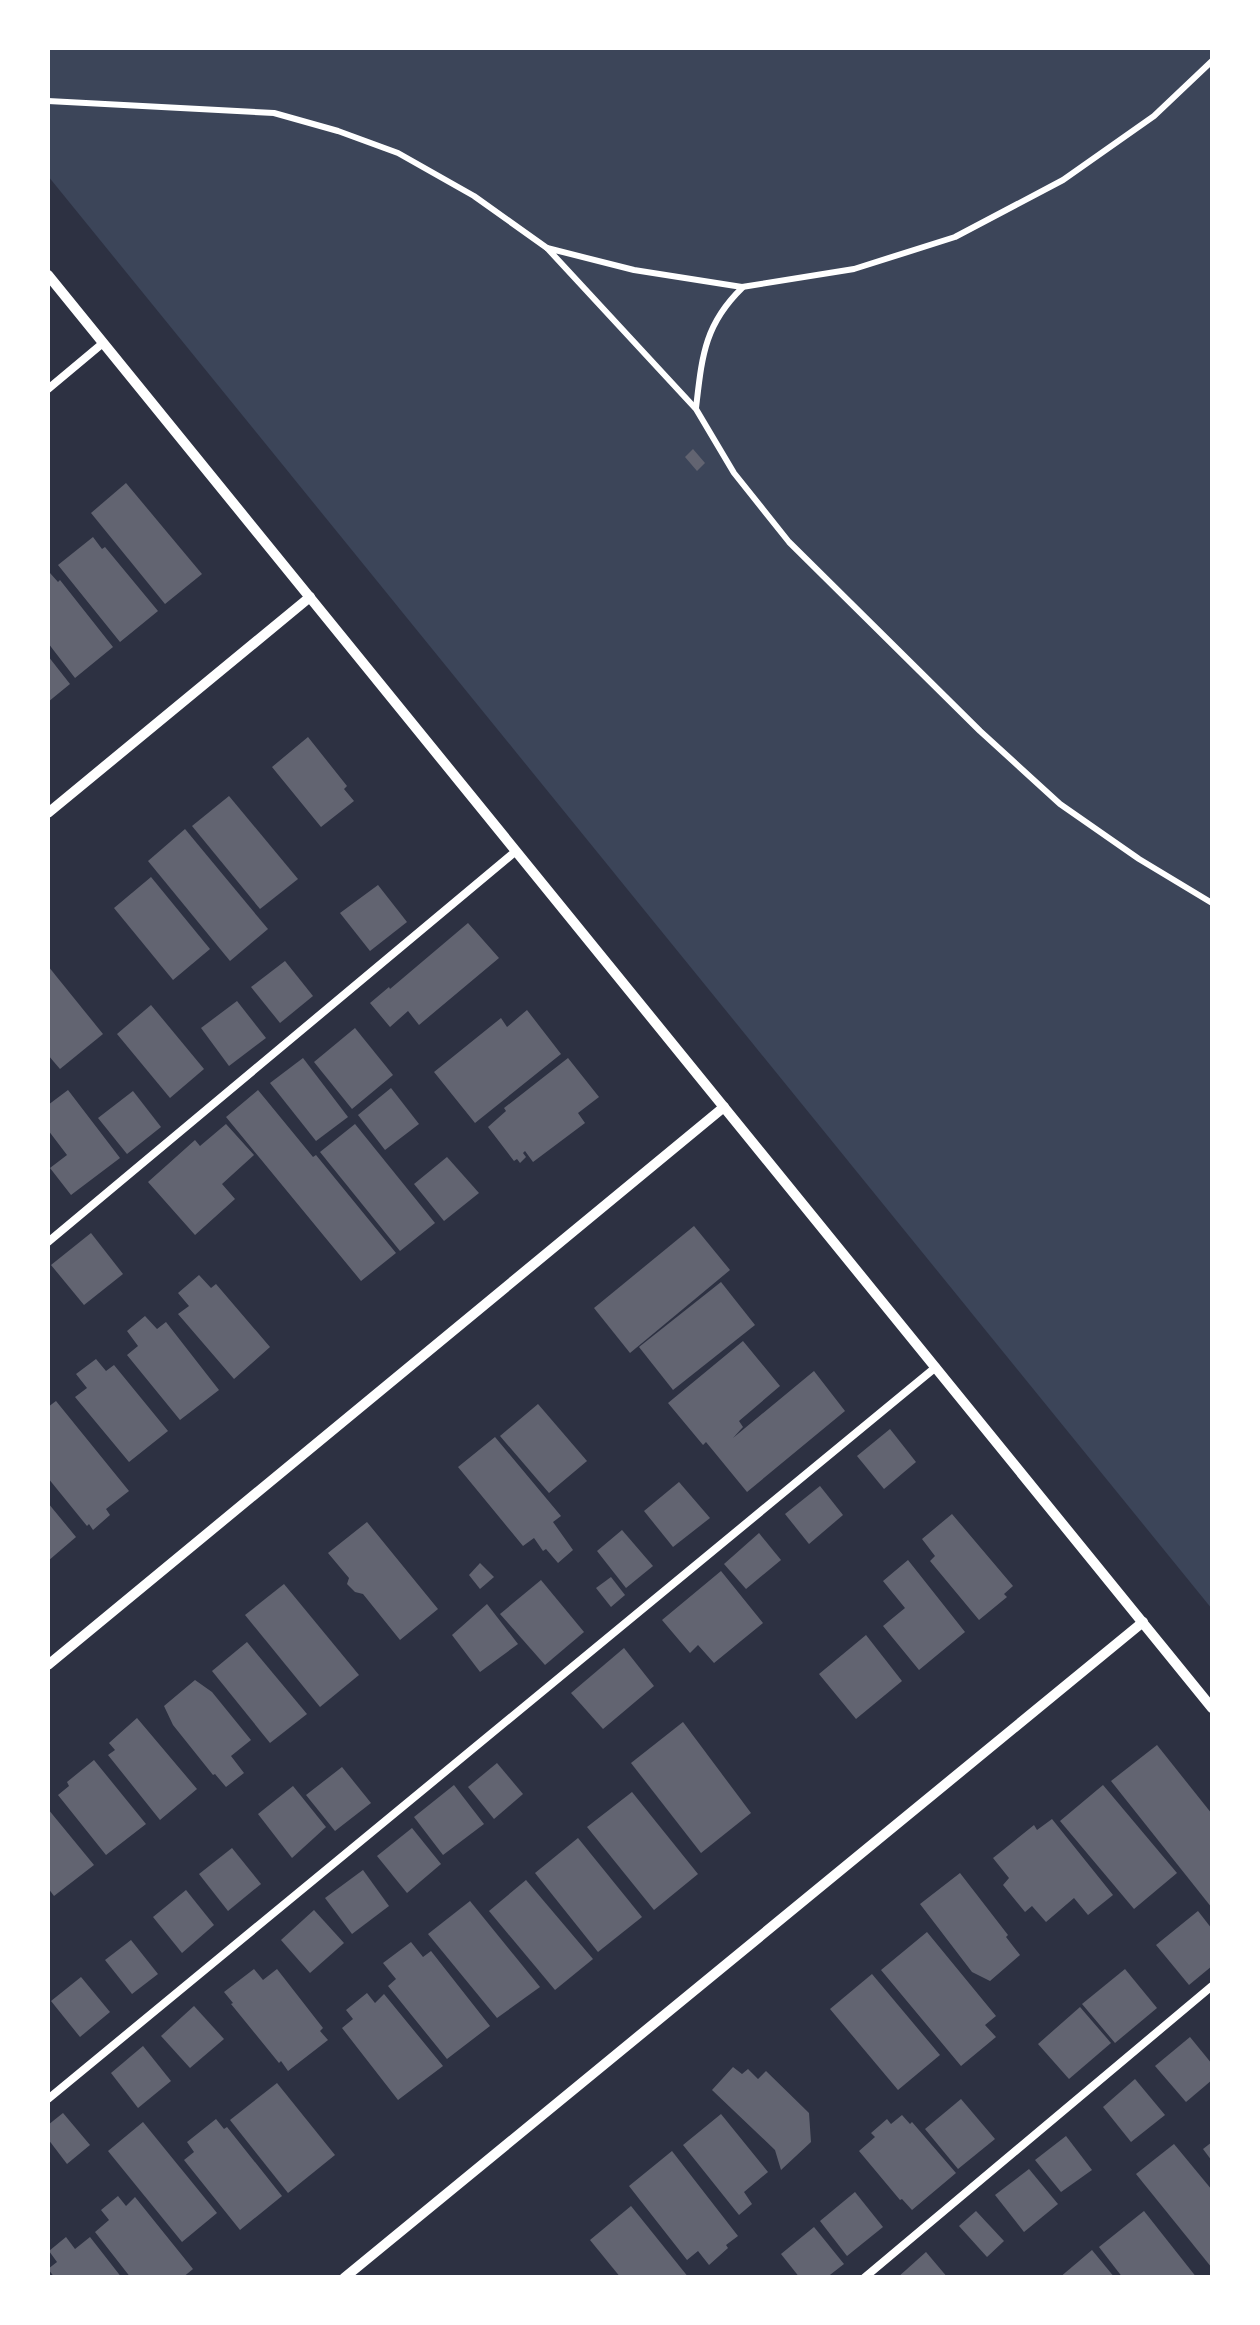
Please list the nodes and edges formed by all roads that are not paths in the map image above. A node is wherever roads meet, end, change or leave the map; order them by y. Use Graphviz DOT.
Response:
graph roads {
  1 [pos="48,274"];
  2 [pos="103,343"];
  3 [pos="48,389"];
  4 [pos="310,597"];
  5 [pos="48,813"];
  6 [pos="516,851"];
  7 [pos="724,1106"];
  8 [pos="48,1242"];
  9 [pos="936,1366"];
  10 [pos="1143,1622"];
  11 [pos="48,1665"];
  12 [pos="1212,1708"];
  13 [pos="1212,1986"];
  14 [pos="48,2099"];
  15 [pos="344,2278"];
  16 [pos="864,2278"];
  1 -- 2 [label="street"];
  2 -- 3 [label="lane"];
  2 -- 4 [label="street"];
  4 -- 5 [label="street"];
  4 -- 6 [label="street"];
  6 -- 7 [label="street"];
  6 -- 8 [label="lane"];
  7 -- 9 [label="street"];
  7 -- 11 [label="street"];
  9 -- 10 [label="street"];
  9 -- 14 [label="lane"];
  10 -- 12 [label="street"];
  10 -- 15 [label="street"];
  13 -- 16 [label="lane"];
}
